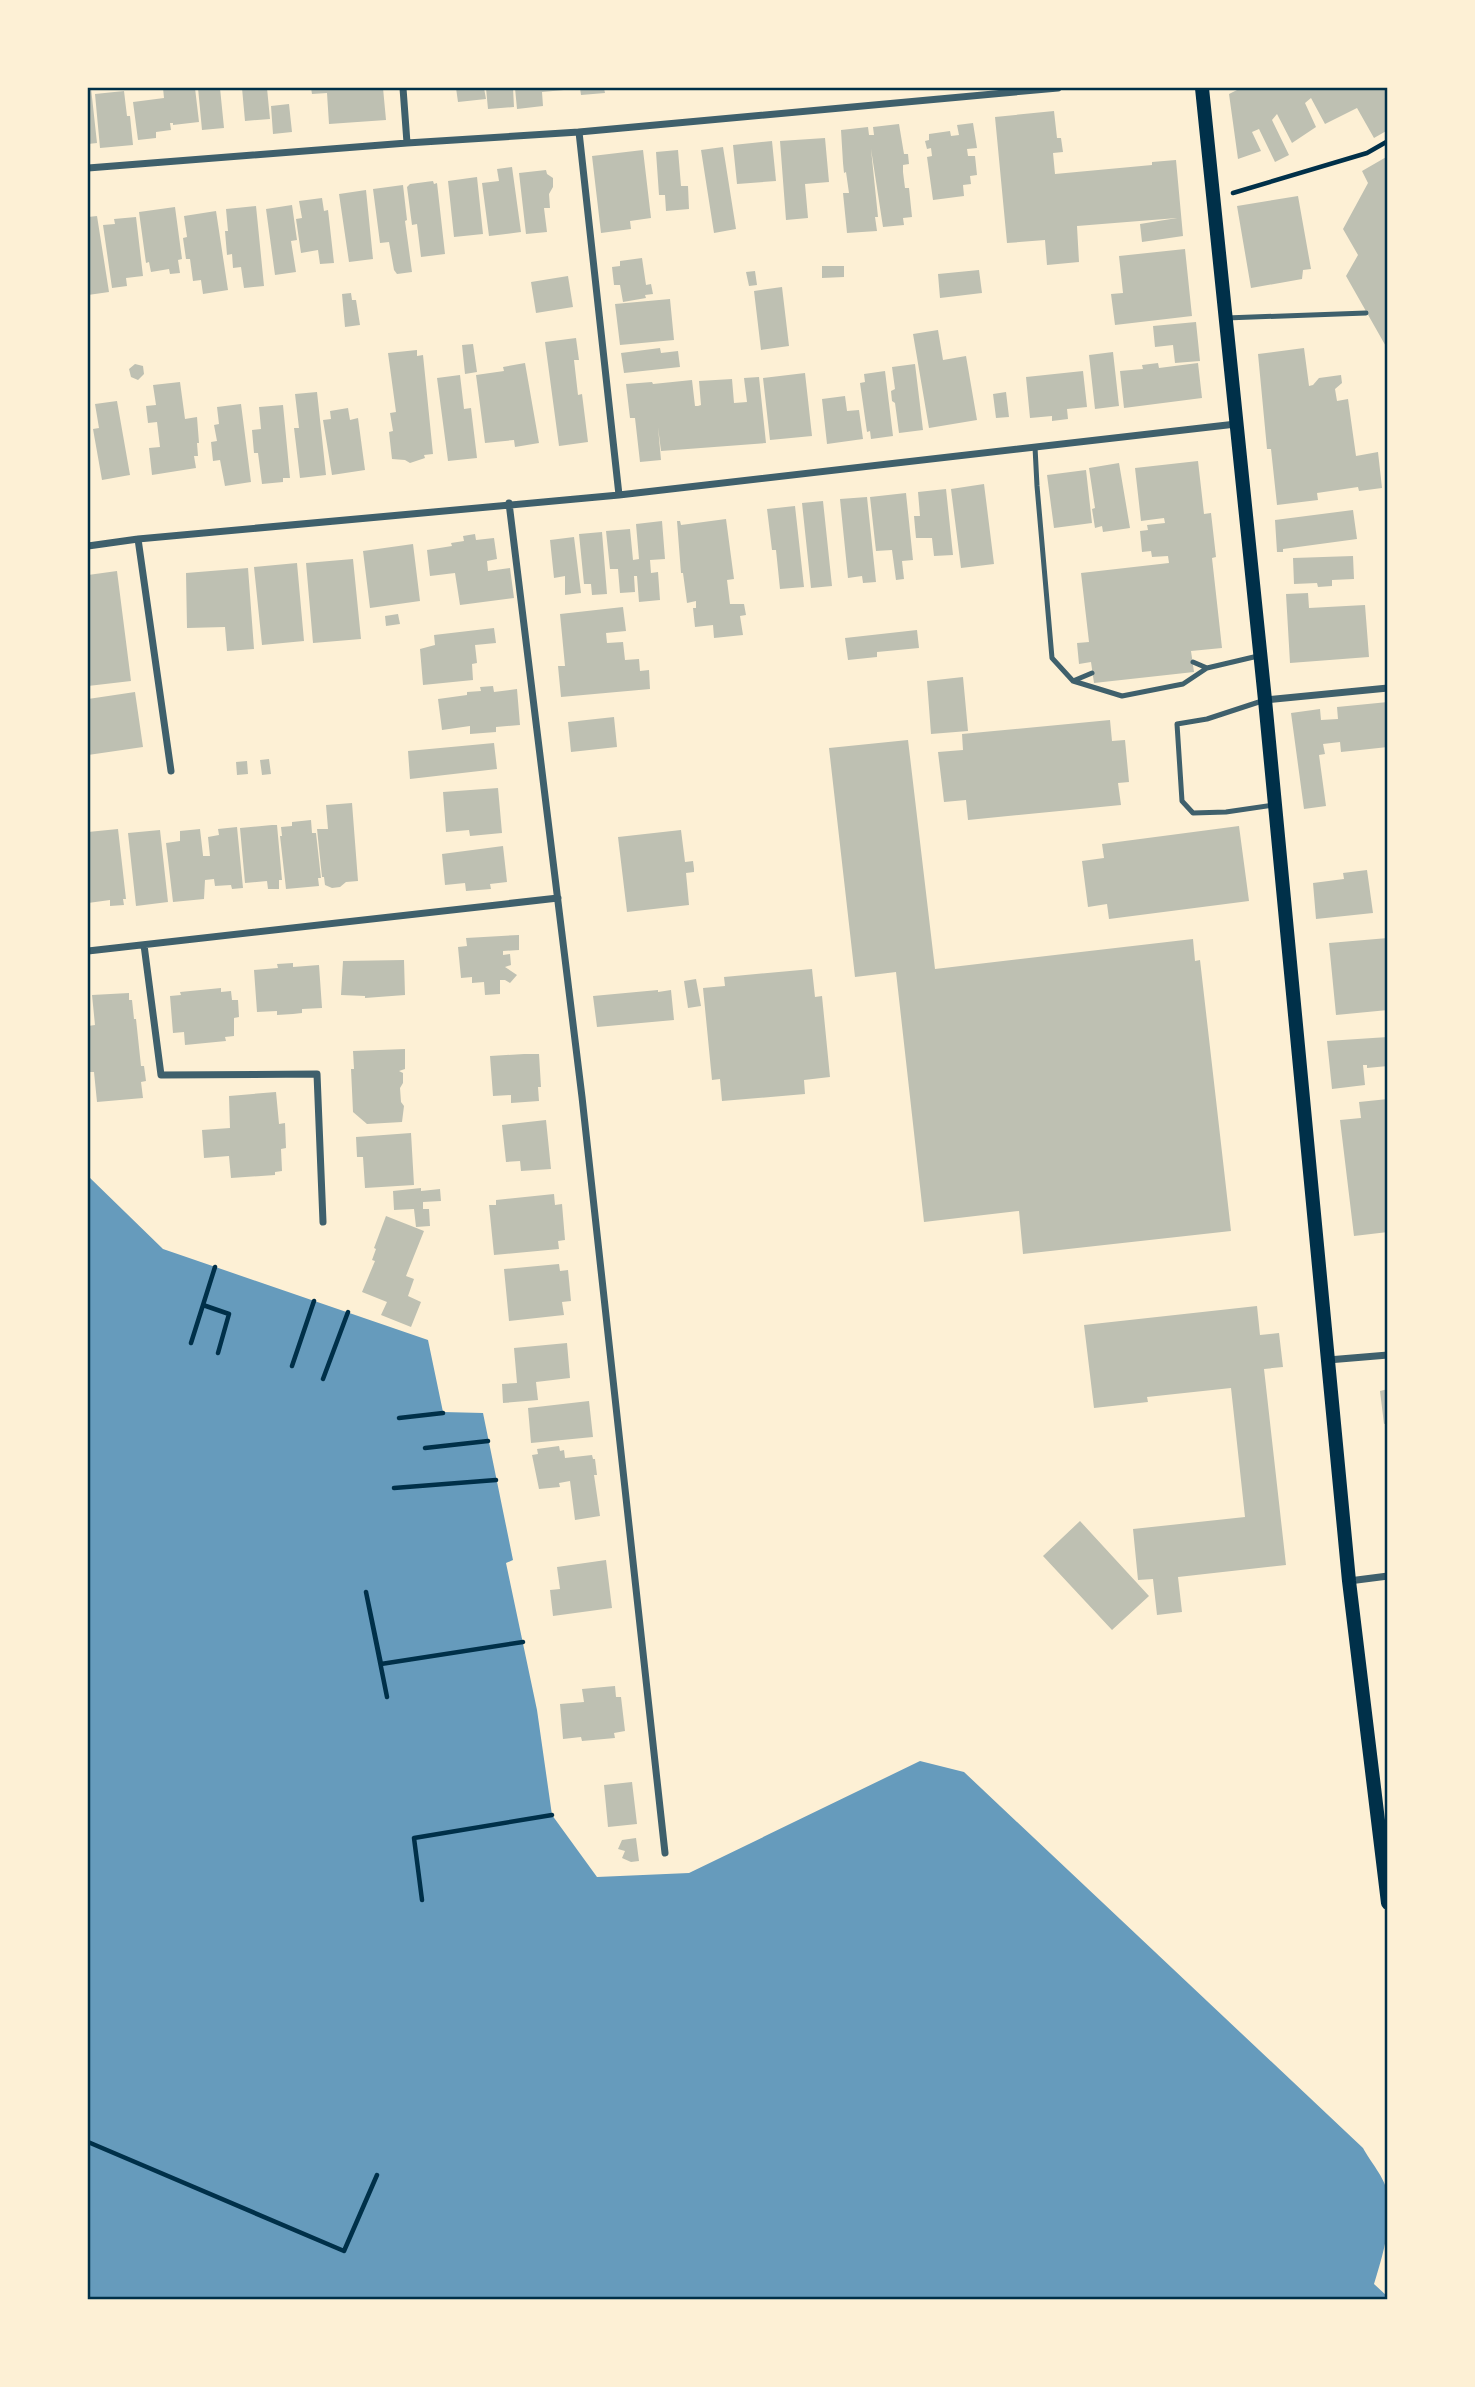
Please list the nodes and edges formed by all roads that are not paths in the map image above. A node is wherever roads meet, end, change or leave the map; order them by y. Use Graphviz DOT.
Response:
graph roads {
  1 [pos="404,88"];
  2 [pos="1058,88"];
  3 [pos="1202,88"];
  4 [pos="579,132"];
  5 [pos="407,143"];
  6 [pos="88,168"];
  7 [pos="1366,313"];
  8 [pos="1226,318"];
  9 [pos="1236,424"];
  10 [pos="1035,447"];
  11 [pos="618,495"];
  12 [pos="509,503"];
  13 [pos="138,539"];
  14 [pos="88,546"];
  15 [pos="1260,655"];
  16 [pos="1193,662"];
  17 [pos="1207,668"];
  18 [pos="1092,673"];
  19 [pos="1073,681"];
  20 [pos="1388,688"];
  21 [pos="1265,700"];
  22 [pos="171,771"];
  23 [pos="1274,805"];
  24 [pos="558,898"];
  25 [pos="144,944"];
  26 [pos="88,951"];
  27 [pos="323,1222"];
  28 [pos="1388,1355"];
  29 [pos="1327,1360"];
  30 [pos="1388,1576"];
  31 [pos="1349,1581"];
  32 [pos="665,1853"];
  33 [pos="1388,1903"];
  1 -- 5 [label="street"];
  2 -- 4 [label="street"];
  3 -- 8 [label="main road"];
  4 -- 5 [label="street"];
  4 -- 11 [label="street"];
  5 -- 6 [label="street"];
  7 -- 8 [label="lane"];
  8 -- 9 [label="main road"];
  9 -- 10 [label="street"];
  9 -- 15 [label="main road"];
  10 -- 11 [label="street"];
  10 -- 19 [label="lane"];
  11 -- 12 [label="street"];
  12 -- 13 [label="street"];
  12 -- 24 [label="street"];
  13 -- 14 [label="street"];
  13 -- 22 [label="street"];
  15 -- 17 [label="lane"];
  15 -- 21 [label="main road"];
  16 -- 17 [label="lane"];
  17 -- 19 [label="lane"];
  18 -- 19 [label="lane"];
  20 -- 21 [label="street"];
  21 -- 23 [label="main road"];
  21 -- 23 [label="lane"];
  23 -- 29 [label="main road"];
  24 -- 25 [label="street"];
  24 -- 32 [label="street"];
  25 -- 26 [label="street"];
  25 -- 27 [label="street"];
  28 -- 29 [label="street"];
  29 -- 31 [label="main road"];
  30 -- 31 [label="street"];
  31 -- 33 [label="main road"];
}
